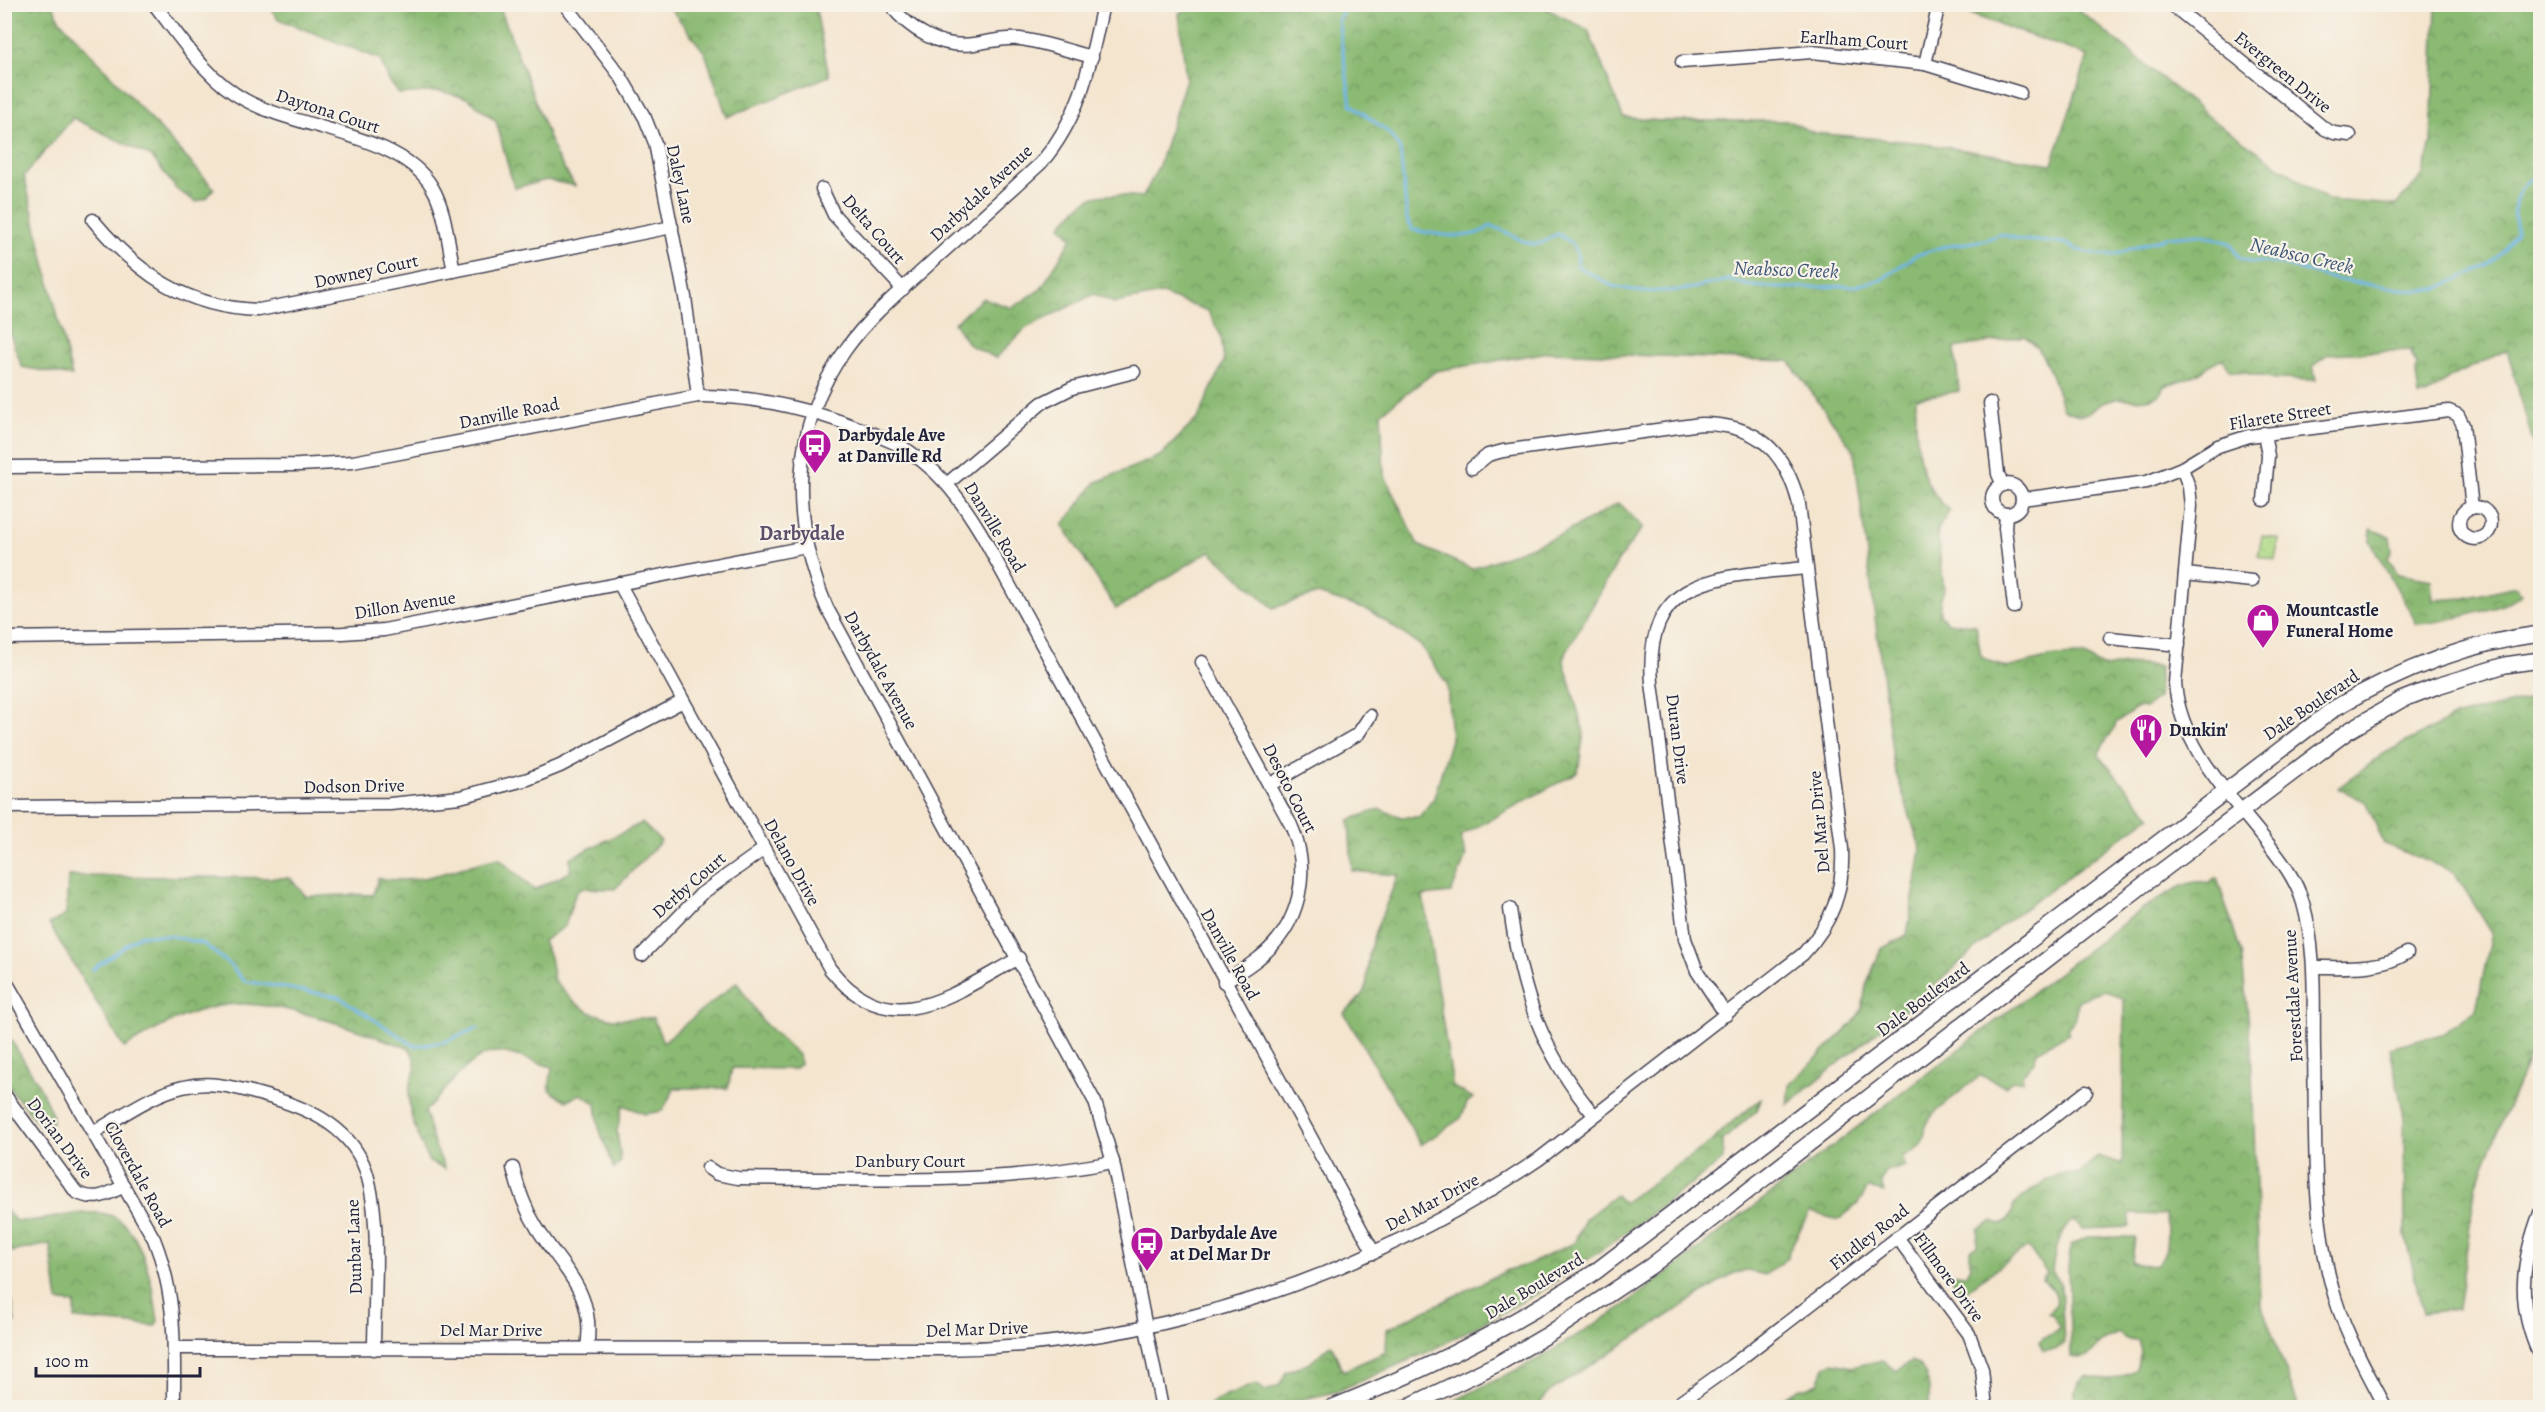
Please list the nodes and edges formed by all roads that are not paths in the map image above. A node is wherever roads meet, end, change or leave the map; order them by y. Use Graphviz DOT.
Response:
graph roads {
  1 [pos="154,4"];
  2 [pos="566,4"];
  3 [pos="890,4"];
  4 [pos="1103,4"];
  5 [pos="1938,4"];
  6 [pos="2171,4"];
  7 [pos="1092,57"];
  8 [pos="1682,62"];
  9 [pos="1925,64"];
  10 [pos="2020,93"];
  11 [pos="2350,135"];
  12 [pos="822,189"];
  13 [pos="93,220"];
  14 [pos="672,227"];
  15 [pos="454,271"];
  16 [pos="903,289"];
  17 [pos="1134,372"];
  18 [pos="698,396"];
  19 [pos="1990,404"];
  20 [pos="813,414"];
  21 [pos="2264,433"];
  22 [pos="4,467"];
  23 [pos="1472,468"];
  24 [pos="2182,468"];
  25 [pos="948,483"];
  26 [pos="2003,485"];
  27 [pos="2022,499"];
  28 [pos="2264,500"];
  29 [pos="2472,508"];
  30 [pos="2007,514"];
  31 [pos="806,547"];
  32 [pos="1806,568"];
  33 [pos="2186,574"];
  34 [pos="2252,580"];
  35 [pos="618,583"];
  36 [pos="2014,608"];
  37 [pos="2541,634"];
  38 [pos="4,638"];
  39 [pos="2110,638"];
  40 [pos="2179,645"];
  41 [pos="2541,660"];
  42 [pos="1202,662"];
  43 [pos="683,701"];
  44 [pos="1370,716"];
  45 [pos="1269,785"];
  46 [pos="2226,790"];
  47 [pos="4,807"];
  48 [pos="2242,810"];
  49 [pos="764,849"];
  50 [pos="1510,909"];
  51 [pos="2407,953"];
  52 [pos="642,955"];
  53 [pos="1019,958"];
  54 [pos="2314,967"];
  55 [pos="4,978"];
  56 [pos="1224,982"];
  57 [pos="1726,1015"];
  58 [pos="2085,1092"];
  59 [pos="4,1095"];
  60 [pos="1594,1115"];
  61 [pos="94,1132"];
  62 [pos="1113,1162"];
  63 [pos="513,1168"];
  64 [pos="708,1168"];
  65 [pos="124,1186"];
  66 [pos="2541,1213"];
  67 [pos="1897,1237"];
  68 [pos="1374,1253"];
  69 [pos="1146,1329"];
  70 [pos="174,1348"];
  71 [pos="586,1348"];
  72 [pos="374,1349"];
  73 [pos="2540,1352"];
  74 [pos="174,1407"];
  75 [pos="1162,1407"];
  76 [pos="1331,1407"];
  77 [pos="1405,1407"];
  78 [pos="1672,1407"];
  79 [pos="1986,1407"];
  80 [pos="2386,1407"];
  1 -- 15 [label="street, Daytona Court"];
  2 -- 14 [label="street, Daley Lane"];
  3 -- 7 [label="street"];
  4 -- 7 [label="street, Darbydale Avenue"];
  5 -- 9 [label="street"];
  6 -- 11 [label="street, Evergreen Drive"];
  7 -- 16 [label="street, Darbydale Avenue"];
  8 -- 9 [label="street, Earlham Court"];
  9 -- 10 [label="street, Earlham Court"];
  12 -- 16 [label="street, Delta Court"];
  13 -- 15 [label="street, Downey Court"];
  14 -- 15 [label="street, Downey Court"];
  14 -- 18 [label="street, Daley Lane"];
  16 -- 20 [label="street, Darbydale Avenue"];
  17 -- 25 [label="street"];
  18 -- 20 [label="street, Danville Road"];
  18 -- 22 [label="street, Danville Road"];
  19 -- 26 [label="street"];
  20 -- 25 [label="street, Danville Road"];
  20 -- 31 [label="street, Darbydale Avenue"];
  21 -- 24 [label="street, Filarete Street"];
  21 -- 28 [label="street"];
  21 -- 29 [label="street, Filarete Street"];
  23 -- 32 [label="street, Del Mar Drive"];
  24 -- 27 [label="street, Filarete Street"];
  24 -- 33 [label="street, Forestdale Avenue"];
  25 -- 56 [label="street, Danville Road"];
  26 -- 27 [label="street"];
  26 -- 30 [label="street"];
  27 -- 30 [label="street"];
  30 -- 36 [label="street"];
  31 -- 35 [label="street, Dillon Avenue"];
  31 -- 53 [label="street, Darbydale Avenue"];
  32 -- 57 [label="street, Del Mar Drive"];
  32 -- 57 [label="street, Duran Drive"];
  33 -- 34 [label="street"];
  33 -- 40 [label="street, Forestdale Avenue"];
  35 -- 38 [label="street, Dillon Avenue"];
  35 -- 43 [label="street, Delano Drive"];
  37 -- 46 [label="main road, Dale Boulevard"];
  39 -- 40 [label="street"];
  40 -- 46 [label="street, Forestdale Avenue"];
  41 -- 48 [label="main road"];
  42 -- 45 [label="street, Desoto Court"];
  43 -- 47 [label="street, Dodson Drive"];
  43 -- 49 [label="street, Delano Drive"];
  44 -- 45 [label="street"];
  45 -- 56 [label="street, Desoto Court"];
  46 -- 48 [label="street, Forestdale Avenue"];
  46 -- 76 [label="main road, Dale Boulevard"];
  48 -- 54 [label="street, Forestdale Avenue"];
  48 -- 77 [label="main road"];
  49 -- 52 [label="street, Derby Court"];
  49 -- 53 [label="street, Delano Drive"];
  50 -- 60 [label="street"];
  51 -- 54 [label="street"];
  53 -- 62 [label="street, Darbydale Avenue"];
  54 -- 80 [label="street, Forestdale Avenue"];
  55 -- 61 [label="street, Cloverdale Road"];
  56 -- 68 [label="street, Danville Road"];
  57 -- 60 [label="street, Del Mar Drive"];
  58 -- 67 [label="street, Findley Road"];
  59 -- 65 [label="street, Dorian Drive"];
  60 -- 68 [label="street, Del Mar Drive"];
  61 -- 65 [label="street, Cloverdale Road"];
  61 -- 72 [label="street, Dunbar Lane"];
  62 -- 64 [label="street, Danbury Court"];
  62 -- 69 [label="street, Darbydale Avenue"];
  63 -- 71 [label="street"];
  65 -- 70 [label="street, Cloverdale Road"];
  66 -- 73 [label="street"];
  67 -- 78 [label="street, Findley Road"];
  67 -- 79 [label="street, Fillmore Drive"];
  68 -- 69 [label="street, Del Mar Drive"];
  69 -- 71 [label="street, Del Mar Drive"];
  69 -- 75 [label="street, Darbydale Avenue"];
  70 -- 72 [label="street, Del Mar Drive"];
  70 -- 74 [label="street, Cloverdale Road"];
  71 -- 72 [label="street, Del Mar Drive"];
}
